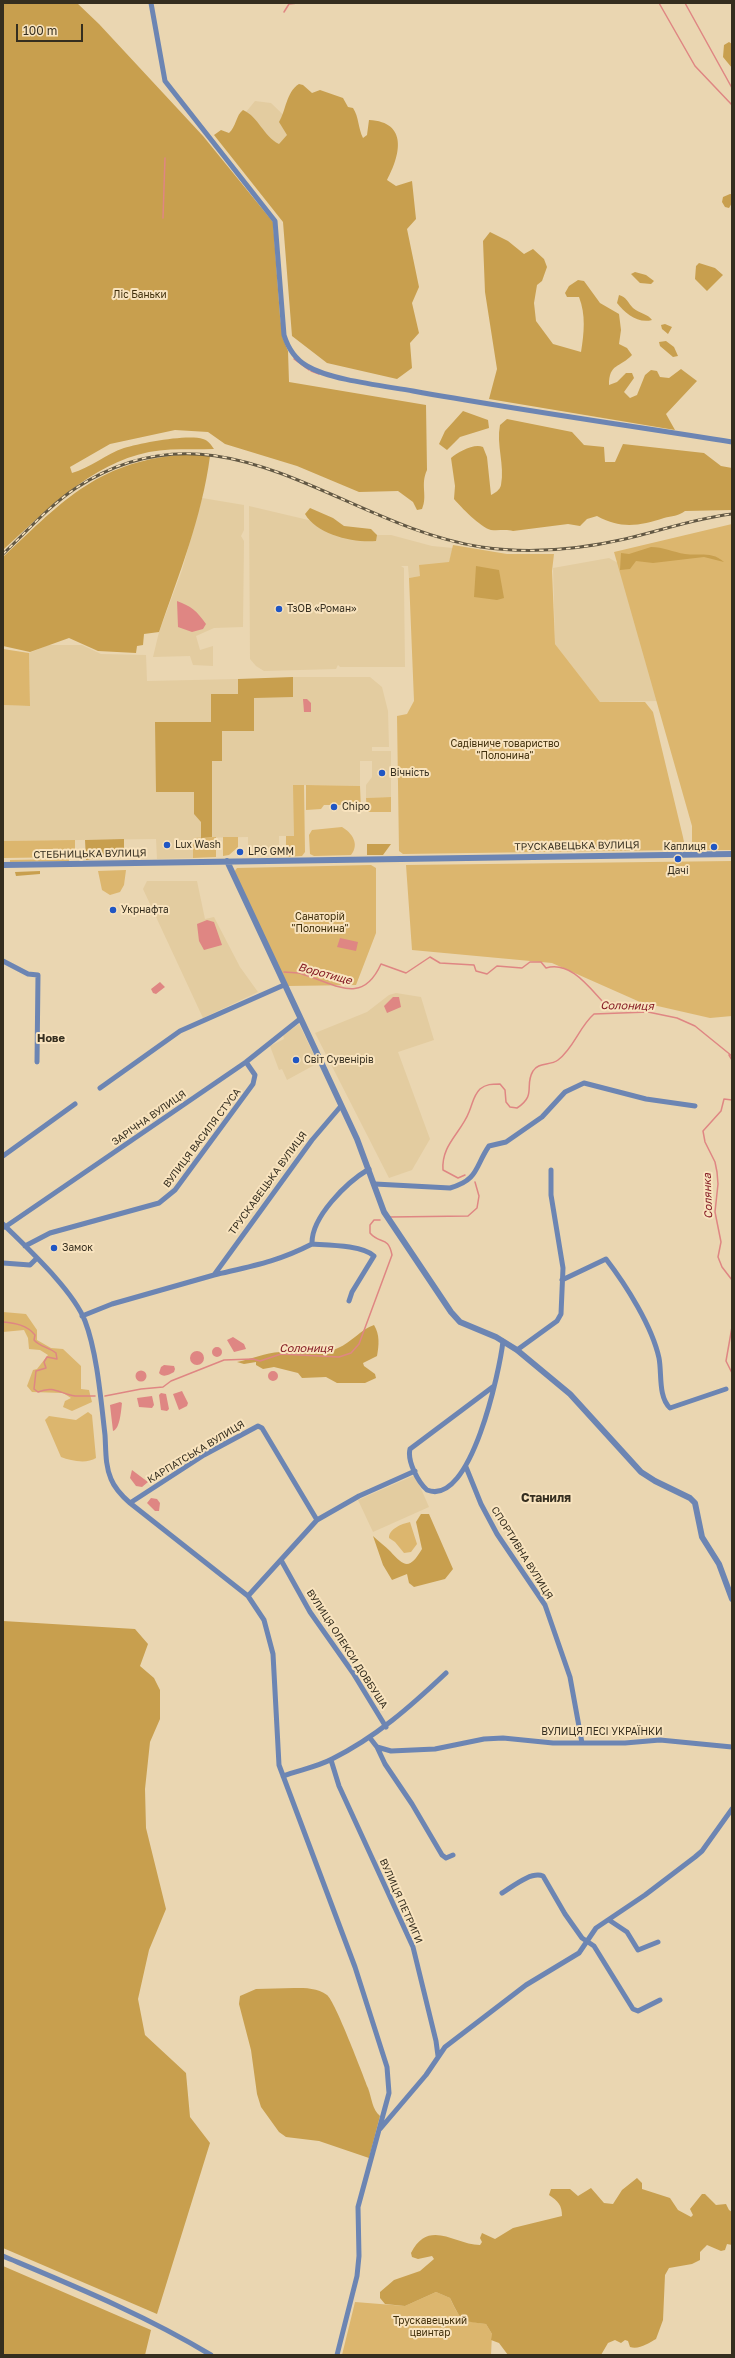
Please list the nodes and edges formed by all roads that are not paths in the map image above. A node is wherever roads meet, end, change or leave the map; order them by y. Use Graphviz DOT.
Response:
graph roads {
  1 [pos="151,3"];
  2 [pos="732,442"];
  3 [pos="732,854"];
  4 [pos="394,858"];
  5 [pos="228,864"];
  6 [pos="3,865"];
  7 [pos="3,961"];
  8 [pos="284,985"];
  9 [pos="300,1019"];
  10 [pos="37,1062"];
  11 [pos="246,1062"];
  12 [pos="100,1088"];
  13 [pos="75,1104"];
  14 [pos="341,1106"];
  15 [pos="695,1106"];
  16 [pos="3,1156"];
  17 [pos="369,1169"];
  18 [pos="551,1170"];
  19 [pos="375,1184"];
  20 [pos="4,1225"];
  21 [pos="312,1244"];
  22 [pos="25,1246"];
  23 [pos="36,1259"];
  24 [pos="3,1264"];
  25 [pos="214,1275"];
  26 [pos="562,1280"];
  27 [pos="349,1301"];
  28 [pos="82,1316"];
  29 [pos="503,1341"];
  30 [pos="517,1350"];
  31 [pos="494,1386"];
  32 [pos="726,1389"];
  33 [pos="466,1467"];
  34 [pos="415,1471"];
  35 [pos="130,1503"];
  36 [pos="317,1520"];
  37 [pos="281,1560"];
  38 [pos="248,1596"];
  39 [pos="732,1599"];
  40 [pos="446,1673"];
  41 [pos="386,1727"];
  42 [pos="370,1738"];
  43 [pos="582,1743"];
  44 [pos="378,1747"];
  45 [pos="732,1747"];
  46 [pos="331,1760"];
  47 [pos="283,1776"];
  48 [pos="732,1809"];
  49 [pos="453,1855"];
  50 [pos="502,1894"];
  51 [pos="609,1920"];
  52 [pos="587,1942"];
  53 [pos="658,1942"];
  54 [pos="660,2000"];
  55 [pos="438,2056"];
  56 [pos="379,2130"];
  57 [pos="3,2256"];
  58 [pos="211,2355"];
  59 [pos="337,2355"];
  1 -- 2 [label="street"];
  3 -- 4 [label="street, ТРУСКАВЕЦЬКА ВУЛИЦЯ"];
  4 -- 5 [label="street, СТЕБНИЦЬКА ВУЛИЦЯ"];
  5 -- 6 [label="street, СТЕБНИЦЬКА ВУЛИЦЯ"];
  5 -- 8 [label="street"];
  7 -- 10 [label="street"];
  8 -- 9 [label="street"];
  8 -- 12 [label="street"];
  9 -- 11 [label="street, ЗАРІЧНА ВУЛИЦЯ"];
  9 -- 14 [label="street"];
  11 -- 20 [label="street, ЗАРІЧНА ВУЛИЦЯ"];
  11 -- 22 [label="street, ВУЛИЦЯ ВАСИЛЯ СТУСА"];
  13 -- 16 [label="street"];
  14 -- 17 [label="street"];
  14 -- 25 [label="street, ТРУСКАВЕЦЬКА ВУЛИЦЯ"];
  15 -- 19 [label="street"];
  17 -- 19 [label="street"];
  17 -- 21 [label="street"];
  18 -- 26 [label="street"];
  19 -- 29 [label="street"];
  20 -- 22 [label="street"];
  21 -- 25 [label="street"];
  21 -- 27 [label="street"];
  22 -- 23 [label="street"];
  23 -- 24 [label="street"];
  23 -- 28 [label="street"];
  25 -- 28 [label="street"];
  26 -- 30 [label="street"];
  26 -- 32 [label="street"];
  28 -- 35 [label="street"];
  29 -- 30 [label="street"];
  29 -- 31 [label="street"];
  30 -- 39 [label="street"];
  31 -- 33 [label="street"];
  31 -- 34 [label="street"];
  33 -- 34 [label="street"];
  33 -- 43 [label="street, СПОРТИВНА ВУЛИЦЯ"];
  34 -- 36 [label="street"];
  35 -- 36 [label="street, КАРПАТСЬКА ВУЛИЦЯ"];
  35 -- 38 [label="street"];
  36 -- 37 [label="street"];
  37 -- 38 [label="street"];
  37 -- 41 [label="street, ВУЛИЦЯ ОЛЕКСИ ДОВБУША"];
  38 -- 47 [label="street"];
  40 -- 41 [label="street"];
  41 -- 42 [label="street"];
  42 -- 44 [label="street"];
  42 -- 46 [label="street"];
  43 -- 44 [label="street, ВУЛИЦЯ ЛЕСІ УКРАЇНКИ"];
  43 -- 45 [label="street, ВУЛИЦЯ ЛЕСІ УКРАЇНКИ"];
  44 -- 49 [label="street"];
  46 -- 47 [label="street"];
  46 -- 55 [label="street, ВУЛИЦЯ ПЕТРИГИ"];
  47 -- 56 [label="street"];
  48 -- 51 [label="street"];
  50 -- 52 [label="street"];
  51 -- 52 [label="street"];
  51 -- 53 [label="street"];
  52 -- 54 [label="street"];
  52 -- 55 [label="street"];
  55 -- 56 [label="street"];
  56 -- 59 [label="street"];
  57 -- 58 [label="street"];
}
